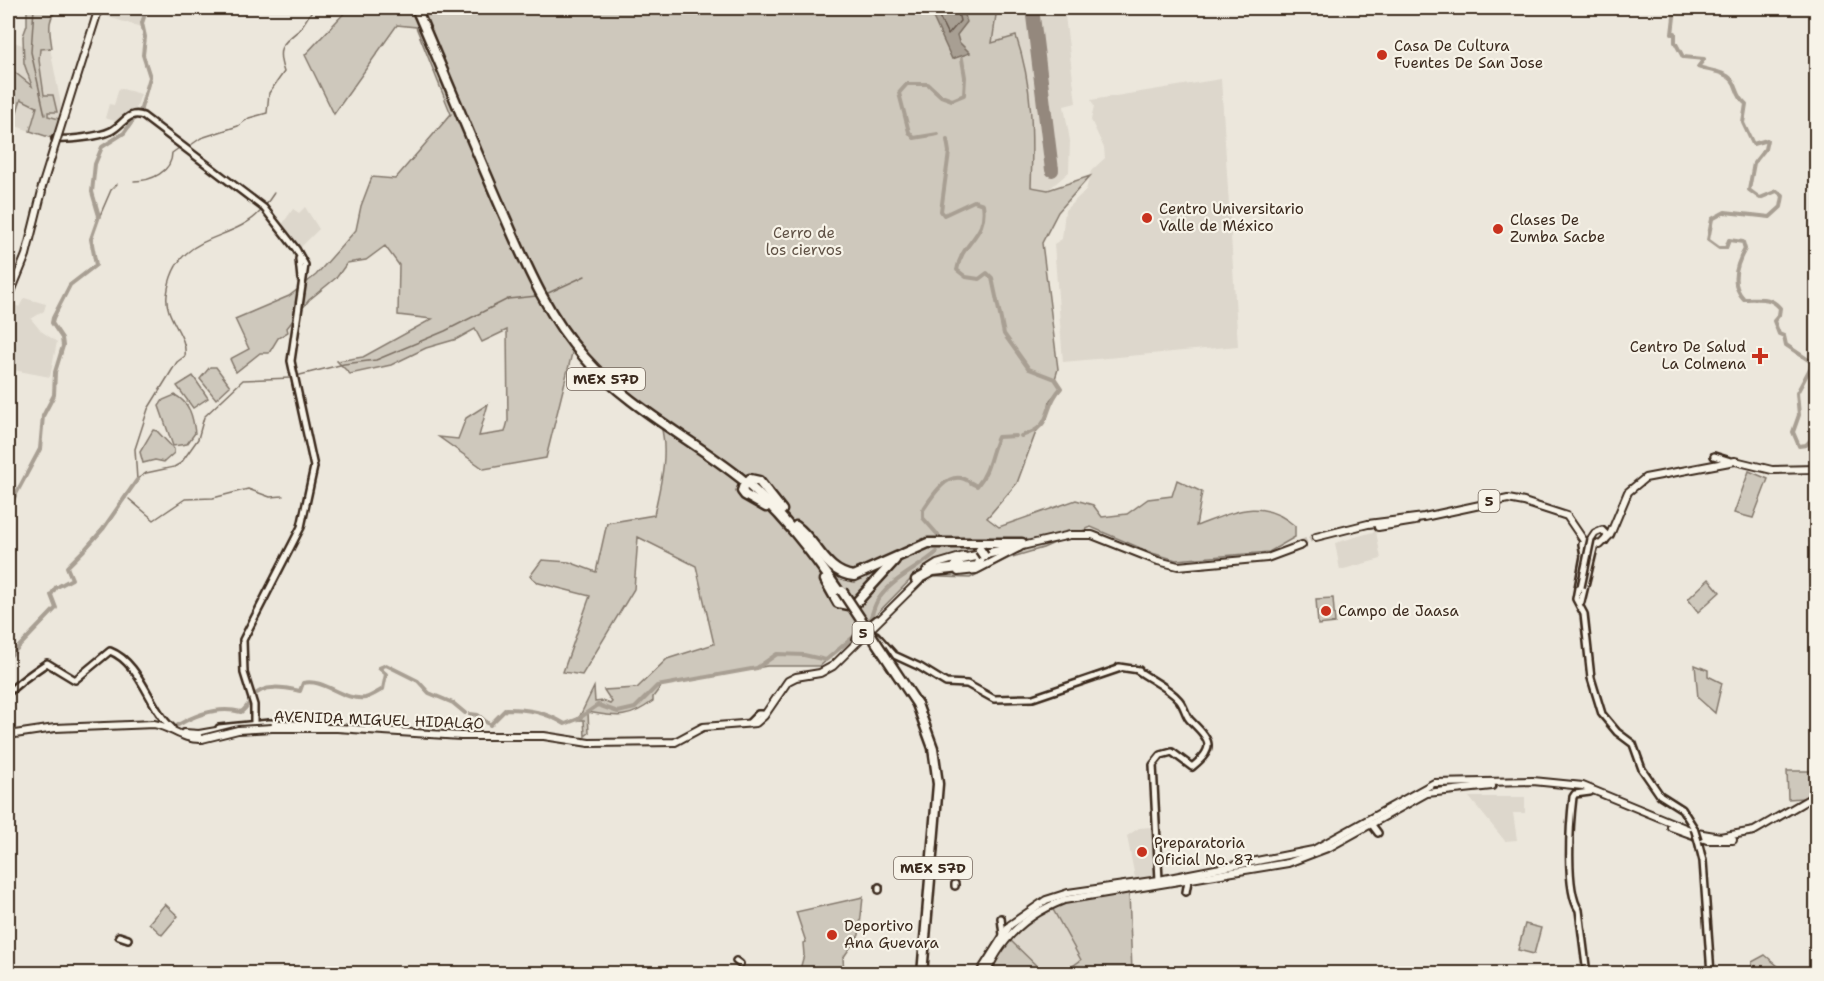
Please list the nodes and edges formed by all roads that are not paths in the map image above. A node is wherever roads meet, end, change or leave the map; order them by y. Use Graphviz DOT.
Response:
graph roads {
  1 [pos="96,8"];
  2 [pos="417,8"];
  3 [pos="75,81"];
  4 [pos="61,139"];
  5 [pos="47,172"];
  6 [pos="41,194"];
  7 [pos="13,284"];
  8 [pos="8,292"];
  9 [pos="8,299"];
  10 [pos="1714,456"];
  11 [pos="1730,461"];
  12 [pos="1699,463"];
  13 [pos="1711,465"];
  14 [pos="1691,467"];
  15 [pos="1816,470"];
  16 [pos="790,522"];
  17 [pos="1368,525"];
  18 [pos="1614,526"];
  19 [pos="1607,532"];
  20 [pos="801,538"];
  21 [pos="1317,538"];
  22 [pos="1302,544"];
  23 [pos="1582,544"];
  24 [pos="970,545"];
  25 [pos="1022,545"];
  26 [pos="1597,547"];
  27 [pos="981,553"];
  28 [pos="1584,556"];
  29 [pos="1591,556"];
  30 [pos="980,568"];
  31 [pos="960,569"];
  32 [pos="916,580"];
  33 [pos="841,592"];
  34 [pos="1582,606"];
  35 [pos="877,619"];
  36 [pos="870,627"];
  37 [pos="858,640"];
  38 [pos="882,643"];
  39 [pos="8,693"];
  40 [pos="254,721"];
  41 [pos="162,722"];
  42 [pos="234,725"];
  43 [pos="269,726"];
  44 [pos="260,731"];
  45 [pos="246,732"];
  46 [pos="184,733"];
  47 [pos="236,733"];
  48 [pos="503,733"];
  49 [pos="8,735"];
  50 [pos="197,739"];
  51 [pos="1436,782"];
  52 [pos="1532,783"];
  53 [pos="1421,788"];
  54 [pos="1438,790"];
  55 [pos="1590,792"];
  56 [pos="1427,793"];
  57 [pos="1816,797"];
  58 [pos="1372,825"];
  59 [pos="1378,833"];
  60 [pos="1202,875"];
  61 [pos="1159,880"];
  62 [pos="1188,881"];
  63 [pos="1148,882"];
  64 [pos="1175,883"];
  65 [pos="1185,892"];
  66 [pos="1055,900"];
  67 [pos="1001,918"];
  68 [pos="1003,934"];
  69 [pos="119,936"];
  70 [pos="128,939"];
  71 [pos="921,974"];
  72 [pos="979,974"];
  73 [pos="986,974"];
  74 [pos="1587,974"];
  75 [pos="1711,974"];
  1 -- 3 [label="main road"];
  2 -- 16 [label="highway, MEX 57D"];
  2 -- 16 [label="highway, MEX 57D"];
  3 -- 4 [label="main road"];
  3 -- 4 [label="main road"];
  3 -- 6 [label="main road, bridge"];
  4 -- 5 [label="main road"];
  4 -- 5 [label="main road"];
  4 -- 40 [label="main road"];
  5 -- 6 [label="main road"];
  6 -- 7 [label="main road"];
  7 -- 8 [label="main road"];
  7 -- 9 [label="main road"];
  10 -- 11 [label="main road"];
  11 -- 13 [label="main road"];
  11 -- 15 [label="main road"];
  12 -- 14 [label="main road"];
  13 -- 14 [label="main road"];
  13 -- 15 [label="main road"];
  13 -- 26 [label="main road"];
  14 -- 18 [label="main road"];
  16 -- 16 [label="highway"];
  16 -- 20 [label="highway, MEX 57D"];
  16 -- 24 [label="highway"];
  16 -- 33 [label="highway, MEX 57D"];
  17 -- 21 [label="main road, 5"];
  17 -- 23 [label="main road, 5"];
  17 -- 26 [label="main road, 5"];
  18 -- 19 [label="main road"];
  18 -- 26 [label="main road"];
  19 -- 26 [label="main road"];
  19 -- 34 [label="main road, bridge"];
  20 -- 27 [label="highway"];
  20 -- 33 [label="highway, MEX 57D"];
  22 -- 25 [label="main road, 5"];
  23 -- 26 [label="main road"];
  23 -- 28 [label="main road"];
  24 -- 25 [label="highway"];
  24 -- 27 [label="highway"];
  25 -- 30 [label="main road, 5"];
  25 -- 31 [label="highway"];
  25 -- 32 [label="main road, 5"];
  26 -- 29 [label="main road"];
  27 -- 30 [label="highway"];
  27 -- 31 [label="highway"];
  28 -- 29 [label="main road"];
  28 -- 34 [label="main road"];
  29 -- 34 [label="main road"];
  30 -- 36 [label="main road, 5"];
  31 -- 32 [label="highway"];
  32 -- 35 [label="main road, 5"];
  33 -- 71 [label="highway, MEX 57D, bridge"];
  34 -- 75 [label="main road, bridge"];
  35 -- 36 [label="main road, 5"];
  35 -- 37 [label="main road"];
  36 -- 37 [label="main road, 5"];
  36 -- 38 [label="main road"];
  37 -- 38 [label="main road"];
  37 -- 48 [label="main road, 5"];
  37 -- 48 [label="main road, 5"];
  38 -- 61 [label="main road"];
  39 -- 41 [label="main road"];
  40 -- 42 [label="main road"];
  40 -- 43 [label="main road"];
  40 -- 44 [label="main road"];
  40 -- 45 [label="main road"];
  41 -- 46 [label="main road"];
  41 -- 49 [label="main road"];
  41 -- 50 [label="main road, AVENIDA MIGUEL HIDALGO / 5"];
  42 -- 46 [label="main road"];
  42 -- 47 [label="main road"];
  43 -- 48 [label="main road, AVENIDA MIGUEL HIDALGO / 5"];
  43 -- 48 [label="main road, AVENIDA MIGUEL HIDALGO / 5"];
  43 -- 50 [label="main road, AVENIDA MIGUEL HIDALGO / 5, bridge"];
  43 -- 50 [label="main road, AVENIDA MIGUEL HIDALGO / 5, bridge"];
  46 -- 50 [label="main road"];
  51 -- 52 [label="main road"];
  51 -- 53 [label="main road"];
  51 -- 54 [label="main road"];
  52 -- 54 [label="main road"];
  52 -- 57 [label="main road"];
  53 -- 56 [label="main road"];
  53 -- 60 [label="main road"];
  54 -- 56 [label="main road"];
  55 -- 74 [label="main road"];
  56 -- 58 [label="main road"];
  58 -- 59 [label="main road"];
  58 -- 60 [label="main road"];
  60 -- 61 [label="main road"];
  60 -- 62 [label="main road"];
  61 -- 63 [label="main road"];
  62 -- 64 [label="main road"];
  62 -- 65 [label="main road"];
  63 -- 64 [label="main road"];
  63 -- 66 [label="main road"];
  64 -- 66 [label="main road"];
  66 -- 68 [label="main road"];
  66 -- 73 [label="main road"];
  67 -- 68 [label="main road"];
  68 -- 72 [label="main road"];
  69 -- 70 [label="main road"];
}
